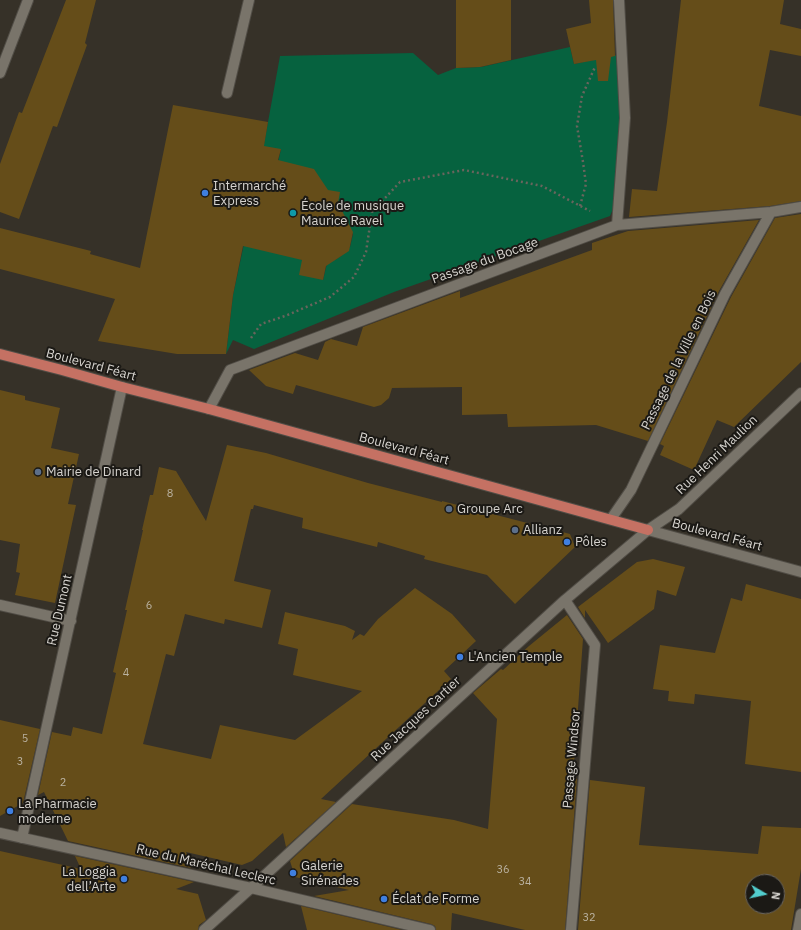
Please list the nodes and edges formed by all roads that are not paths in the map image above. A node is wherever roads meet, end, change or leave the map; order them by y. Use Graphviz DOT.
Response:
graph roads {
  1 [pos="28,0"];
  2 [pos="249,0"];
  3 [pos="619,0"];
  4 [pos="0,73"];
  5 [pos="227,93"];
  6 [pos="801,207"];
  7 [pos="771,212"];
  8 [pos="617,225"];
  9 [pos="0,354"];
  10 [pos="122,387"];
  11 [pos="801,393"];
  12 [pos="209,409"];
  13 [pos="611,520"];
  14 [pos="648,530"];
  15 [pos="801,572"];
  16 [pos="565,600"];
  17 [pos="0,605"];
  18 [pos="71,621"];
  19 [pos="0,833"];
  20 [pos="22,838"];
  21 [pos="251,888"];
  22 [pos="801,914"];
  23 [pos="204,930"];
  24 [pos="430,930"];
  25 [pos="570,930"];
  26 [pos="798,930"];
  1 -- 4 [label="street"];
  2 -- 5 [label="street"];
  3 -- 8 [label="street"];
  6 -- 7 [label="street, Passage du Bocage"];
  7 -- 8 [label="street, Passage du Bocage"];
  7 -- 13 [label="street, Passage de la Ville en Bois"];
  8 -- 12 [label="street, Passage du Bocage"];
  9 -- 10 [label="main road, Boulevard Féart"];
  10 -- 12 [label="main road, Boulevard Féart"];
  10 -- 18 [label="street, Rue Dumont"];
  11 -- 14 [label="street, Rue Henri Maulion"];
  12 -- 13 [label="main road, Boulevard Féart"];
  13 -- 14 [label="main road, Boulevard Féart"];
  14 -- 15 [label="street, Boulevard Féart"];
  14 -- 16 [label="street, Rue Jacques Cartier"];
  16 -- 21 [label="street, Rue Jacques Cartier"];
  16 -- 25 [label="street, Passage Windsor"];
  17 -- 18 [label="street"];
  18 -- 20 [label="street, Rue Dumont"];
  19 -- 20 [label="street, Rue du Maréchal Leclerc"];
  20 -- 21 [label="street, Rue du Maréchal Leclerc"];
  21 -- 23 [label="street, Rue Jacques Cartier"];
  21 -- 24 [label="street, Rue du Maréchal Leclerc"];
  22 -- 26 [label="street"];
}
